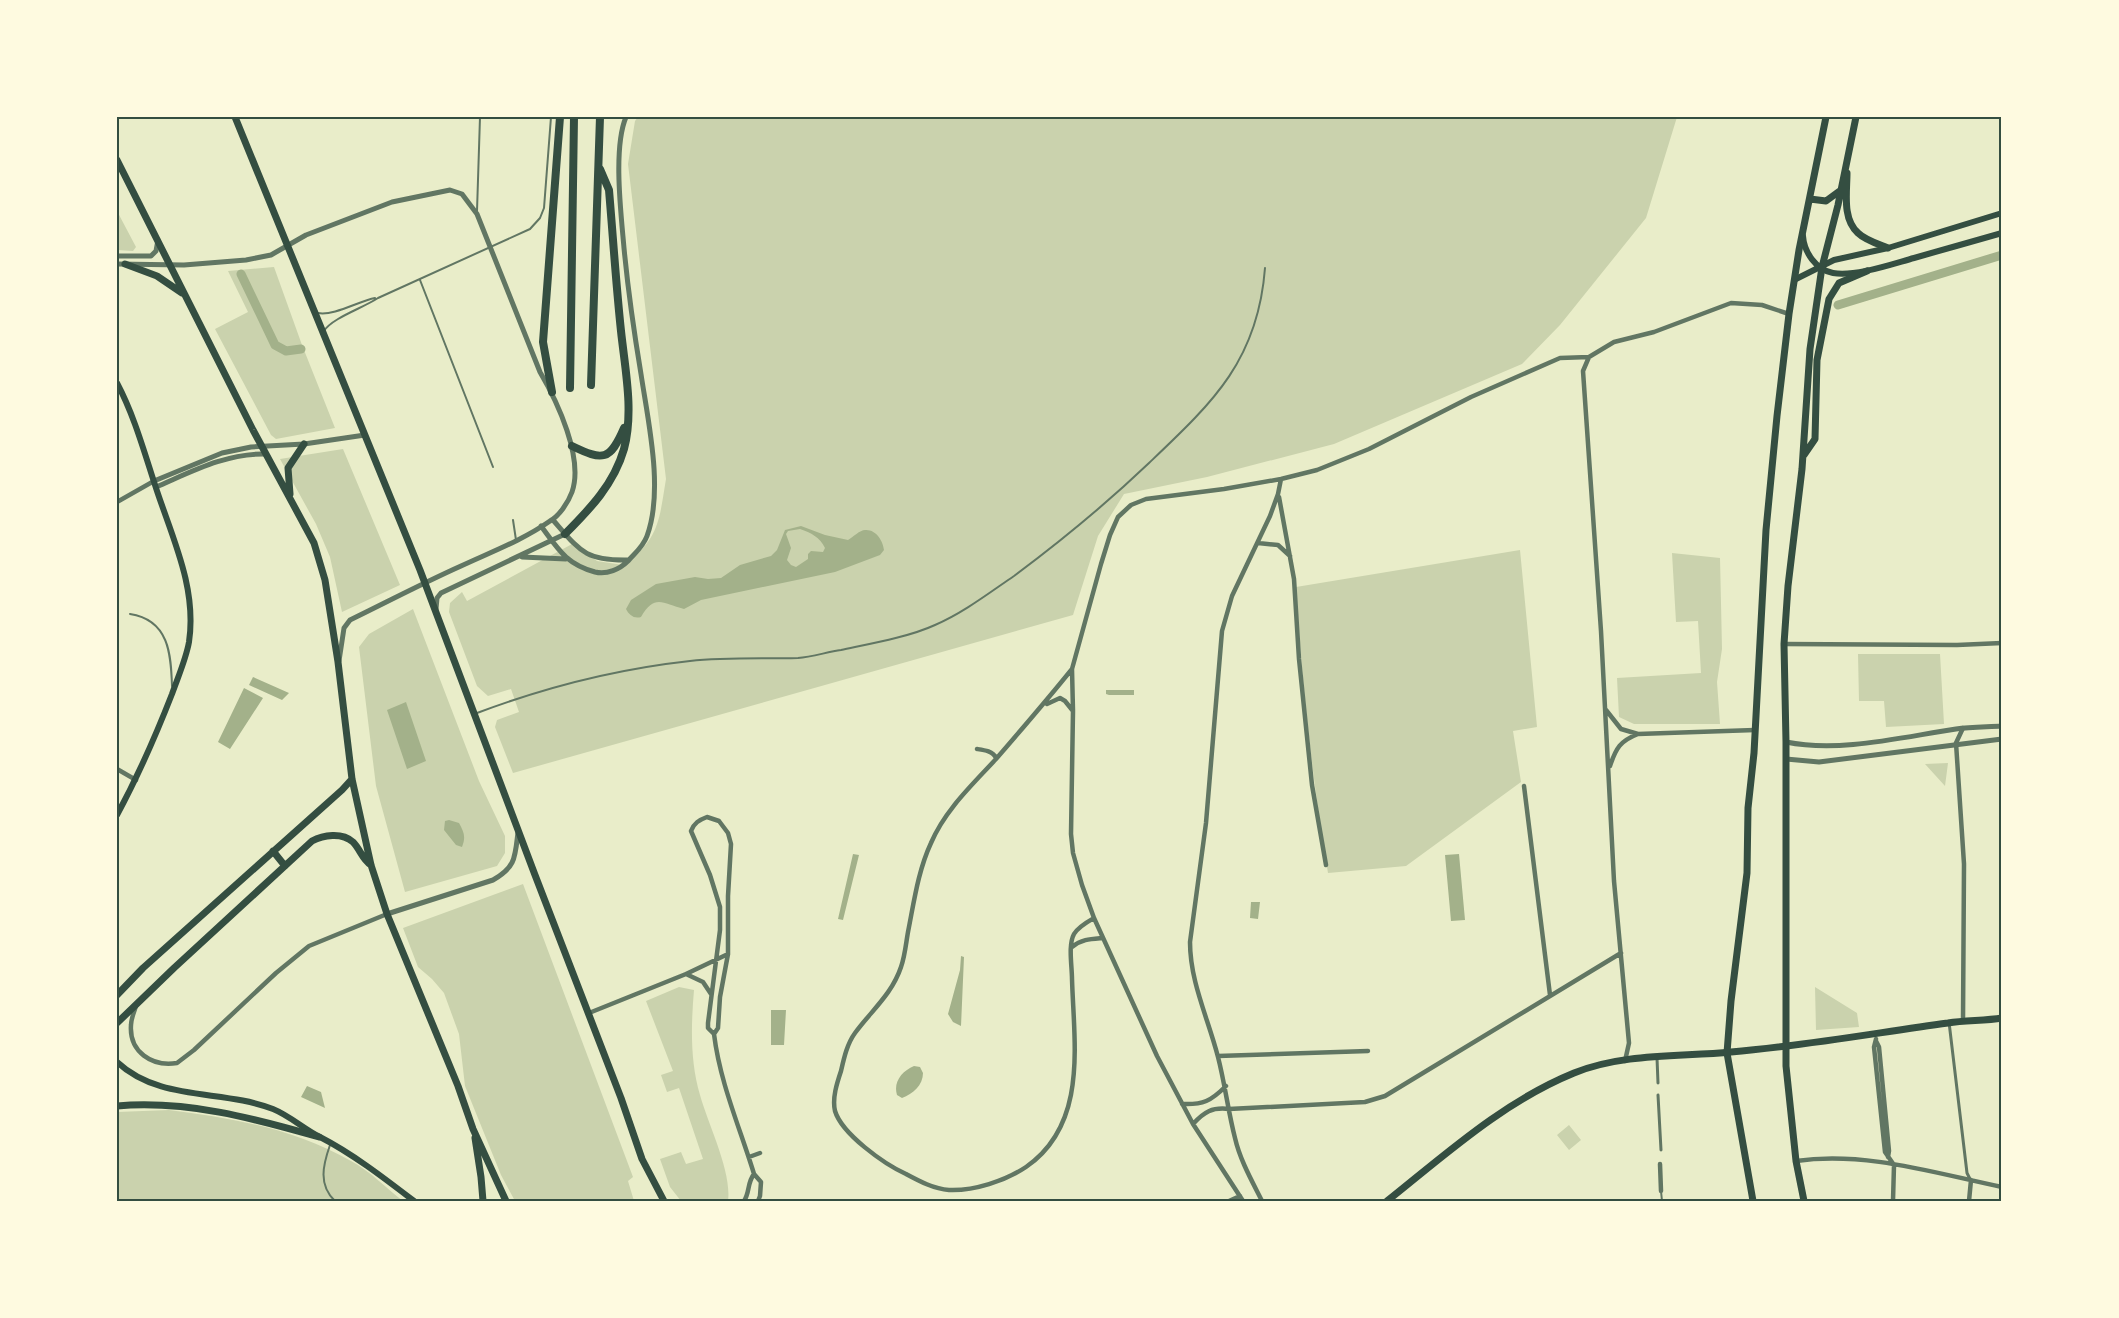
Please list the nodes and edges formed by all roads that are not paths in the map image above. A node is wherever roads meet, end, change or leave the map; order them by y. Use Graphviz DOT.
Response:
graph roads {
  1 [pos="235,117"];
  2 [pos="480,117"];
  3 [pos="551,117"];
  4 [pos="560,117"];
  5 [pos="574,117"];
  6 [pos="600,117"];
  7 [pos="626,117"];
  8 [pos="1826,117"];
  9 [pos="1856,117"];
  10 [pos="117,160"];
  11 [pos="1847,161"];
  12 [pos="600,169"];
  13 [pos="1841,190"];
  14 [pos="1810,199"];
  15 [pos="477,213"];
  16 [pos="2002,213"];
  17 [pos="1802,233"];
  18 [pos="2002,233"];
  19 [pos="158,240"];
  20 [pos="289,244"];
  21 [pos="491,247"];
  22 [pos="1888,248"];
  23 [pos="117,256"];
  24 [pos="121,264"];
  25 [pos="170,265"];
  26 [pos="1822,267"];
  27 [pos="1265,268"];
  28 [pos="1867,272"];
  29 [pos="420,279"];
  30 [pos="1796,279"];
  31 [pos="184,294"];
  32 [pos="378,298"];
  33 [pos="315,312"];
  34 [pos="1789,315"];
  35 [pos="322,333"];
  36 [pos="1588,357"];
  37 [pos="117,384"];
  38 [pos="591,385"];
  39 [pos="570,388"];
  40 [pos="552,392"];
  41 [pos="628,418"];
  42 [pos="365,435"];
  43 [pos="304,444"];
  44 [pos="572,446"];
  45 [pos="264,450"];
  46 [pos="1803,457"];
  47 [pos="493,467"];
  48 [pos="1281,479"];
  49 [pos="155,484"];
  50 [pos="1278,495"];
  51 [pos="290,497"];
  52 [pos="117,502"];
  53 [pos="513,520"];
  54 [pos="553,520"];
  55 [pos="542,526"];
  56 [pos="565,534"];
  57 [pos="516,540"];
  58 [pos="552,541"];
  59 [pos="1258,543"];
  60 [pos="1290,556"];
  61 [pos="520,557"];
  62 [pos="566,559"];
  63 [pos="629,560"];
  64 [pos="425,582"];
  65 [pos="435,610"];
  66 [pos="130,614"];
  67 [pos="2002,643"];
  68 [pos="1784,644"];
  69 [pos="338,662"];
  70 [pos="1072,669"];
  71 [pos="172,692"];
  72 [pos="1042,706"];
  73 [pos="1605,709"];
  74 [pos="1073,711"];
  75 [pos="475,714"];
  76 [pos="2002,726"];
  77 [pos="1963,728"];
  78 [pos="1755,730"];
  79 [pos="1638,734"];
  80 [pos="2002,739"];
  81 [pos="1871,741"];
  82 [pos="1786,742"];
  83 [pos="1956,743"];
  84 [pos="977,749"];
  85 [pos="1873,755"];
  86 [pos="996,758"];
  87 [pos="1786,759"];
  88 [pos="1608,768"];
  89 [pos="117,769"];
  90 [pos="352,779"];
  91 [pos="136,780"];
  92 [pos="1524,786"];
  93 [pos="117,815"];
  94 [pos="518,831"];
  95 [pos="273,851"];
  96 [pos="370,865"];
  97 [pos="1326,865"];
  98 [pos="285,866"];
  99 [pos="387,914"];
  100 [pos="1094,918"];
  101 [pos="1103,938"];
  102 [pos="1072,947"];
  103 [pos="1621,952"];
  104 [pos="728,954"];
  105 [pos="716,961"];
  106 [pos="686,974"];
  107 [pos="711,994"];
  108 [pos="117,995"];
  109 [pos="1550,995"];
  110 [pos="136,1004"];
  111 [pos="589,1013"];
  112 [pos="2002,1018"];
  113 [pos="1963,1021"];
  114 [pos="1949,1022"];
  115 [pos="117,1023"];
  116 [pos="714,1034"];
  117 [pos="1875,1037"];
  118 [pos="1786,1048"];
  119 [pos="1368,1051"];
  120 [pos="1727,1053"];
  121 [pos="1218,1056"];
  122 [pos="1657,1057"];
  123 [pos="1625,1061"];
  124 [pos="117,1062"];
  125 [pos="1658,1083"];
  126 [pos="1226,1086"];
  127 [pos="1658,1095"];
  128 [pos="1182,1104"];
  129 [pos="117,1106"];
  130 [pos="1229,1109"];
  131 [pos="1192,1124"];
  132 [pos="473,1129"];
  133 [pos="325,1139"];
  134 [pos="1660,1150"];
  135 [pos="760,1153"];
  136 [pos="749,1157"];
  137 [pos="1796,1161"];
  138 [pos="1660,1164"];
  139 [pos="1894,1165"];
  140 [pos="754,1174"];
  141 [pos="1971,1180"];
  142 [pos="2002,1187"];
  143 [pos="1661,1191"];
  144 [pos="1241,1199"];
  145 [pos="335,1201"];
  146 [pos="413,1201"];
  147 [pos="483,1201"];
  148 [pos="506,1201"];
  149 [pos="664,1201"];
  150 [pos="744,1201"];
  151 [pos="758,1201"];
  152 [pos="1229,1201"];
  153 [pos="1262,1201"];
  154 [pos="1387,1201"];
  155 [pos="1662,1201"];
  156 [pos="1753,1201"];
  157 [pos="1804,1201"];
  158 [pos="1893,1201"];
  159 [pos="1970,1201"];
  1 -- 20 [label="main road"];
  2 -- 15 [label="lane"];
  3 -- 21 [label="lane"];
  4 -- 40 [label="highway"];
  5 -- 39 [label="highway"];
  6 -- 12 [label="highway"];
  7 -- 63 [label="street"];
  8 -- 14 [label="main road"];
  9 -- 11 [label="main road"];
  10 -- 19 [label="main road"];
  11 -- 13 [label="main road"];
  11 -- 22 [label="main road"];
  12 -- 38 [label="highway"];
  12 -- 41 [label="highway"];
  13 -- 14 [label="main road"];
  13 -- 26 [label="main road"];
  14 -- 17 [label="main road"];
  15 -- 20 [label="street"];
  15 -- 21 [label="street"];
  16 -- 22 [label="main road"];
  17 -- 26 [label="main road"];
  17 -- 30 [label="main road"];
  18 -- 28 [label="main road"];
  19 -- 23 [label="street"];
  19 -- 25 [label="main road"];
  20 -- 25 [label="street"];
  20 -- 33 [label="main road"];
  21 -- 29 [label="lane"];
  21 -- 40 [label="street"];
  22 -- 26 [label="main road"];
  24 -- 25 [label="street"];
  24 -- 31 [label="main road"];
  25 -- 31 [label="main road"];
  26 -- 28 [label="main road"];
  26 -- 30 [label="main road"];
  26 -- 46 [label="main road"];
  27 -- 75 [label="lane"];
  28 -- 46 [label="main road"];
  29 -- 32 [label="lane"];
  29 -- 47 [label="lane"];
  30 -- 34 [label="main road"];
  31 -- 45 [label="main road"];
  32 -- 33 [label="lane"];
  32 -- 35 [label="lane"];
  33 -- 35 [label="main road"];
  34 -- 36 [label="street"];
  34 -- 78 [label="main road"];
  35 -- 42 [label="main road"];
  36 -- 48 [label="street"];
  36 -- 73 [label="street"];
  37 -- 49 [label="main road"];
  40 -- 44 [label="street"];
  41 -- 44 [label="highway"];
  41 -- 56 [label="highway"];
  42 -- 43 [label="street"];
  42 -- 64 [label="main road"];
  43 -- 45 [label="street"];
  43 -- 51 [label="main road"];
  44 -- 54 [label="street"];
  45 -- 49 [label="street"];
  45 -- 51 [label="main road"];
  46 -- 68 [label="main road"];
  48 -- 50 [label="street"];
  48 -- 70 [label="street"];
  49 -- 52 [label="street"];
  49 -- 71 [label="main road"];
  50 -- 59 [label="street"];
  50 -- 60 [label="street"];
  51 -- 69 [label="main road"];
  53 -- 57 [label="lane"];
  54 -- 55 [label="street"];
  54 -- 56 [label="street"];
  55 -- 57 [label="street"];
  55 -- 58 [label="street"];
  56 -- 58 [label="street"];
  56 -- 63 [label="street"];
  57 -- 64 [label="street"];
  58 -- 61 [label="street"];
  58 -- 62 [label="street"];
  59 -- 60 [label="street"];
  59 -- 121 [label="street"];
  60 -- 97 [label="street"];
  61 -- 62 [label="street"];
  61 -- 65 [label="street"];
  62 -- 63 [label="street"];
  64 -- 65 [label="main road"];
  64 -- 69 [label="street"];
  65 -- 75 [label="main road"];
  66 -- 71 [label="lane"];
  67 -- 68 [label="street"];
  68 -- 82 [label="main road"];
  69 -- 90 [label="main road"];
  70 -- 72 [label="street"];
  70 -- 74 [label="street"];
  71 -- 91 [label="main road"];
  72 -- 74 [label="street"];
  72 -- 86 [label="street"];
  73 -- 79 [label="street"];
  73 -- 88 [label="street"];
  74 -- 100 [label="street"];
  75 -- 94 [label="main road"];
  76 -- 77 [label="street"];
  77 -- 81 [label="street"];
  77 -- 83 [label="street"];
  78 -- 79 [label="street"];
  78 -- 120 [label="main road"];
  79 -- 88 [label="street"];
  80 -- 83 [label="street"];
  81 -- 82 [label="street"];
  81 -- 85 [label="street"];
  82 -- 87 [label="main road"];
  83 -- 85 [label="street"];
  83 -- 113 [label="street"];
  84 -- 86 [label="street"];
  85 -- 87 [label="street"];
  86 -- 102 [label="street"];
  87 -- 118 [label="main road"];
  88 -- 103 [label="street"];
  89 -- 91 [label="street"];
  90 -- 95 [label="main road"];
  90 -- 96 [label="main road"];
  91 -- 93 [label="main road"];
  92 -- 109 [label="street"];
  94 -- 99 [label="street"];
  94 -- 111 [label="main road"];
  95 -- 98 [label="main road"];
  95 -- 108 [label="main road"];
  96 -- 98 [label="main road"];
  96 -- 99 [label="main road"];
  98 -- 110 [label="main road"];
  99 -- 110 [label="street"];
  99 -- 132 [label="main road"];
  100 -- 101 [label="street"];
  100 -- 102 [label="street"];
  101 -- 102 [label="street"];
  101 -- 128 [label="street"];
  103 -- 109 [label="street"];
  103 -- 123 [label="street"];
  104 -- 105 [label="street"];
  104 -- 105 [label="street"];
  104 -- 116 [label="street"];
  105 -- 106 [label="street"];
  105 -- 107 [label="street"];
  106 -- 107 [label="street"];
  106 -- 111 [label="street"];
  107 -- 116 [label="street"];
  109 -- 130 [label="street"];
  110 -- 115 [label="main road"];
  111 -- 149 [label="main road"];
  112 -- 113 [label="main road"];
  113 -- 114 [label="main road"];
  114 -- 117 [label="main road"];
  114 -- 141 [label="street"];
  116 -- 136 [label="street"];
  117 -- 118 [label="main road"];
  117 -- 139 [label="street"];
  118 -- 120 [label="main road"];
  118 -- 137 [label="main road"];
  119 -- 121 [label="street"];
  120 -- 122 [label="main road"];
  120 -- 156 [label="main road"];
  121 -- 126 [label="street"];
  122 -- 123 [label="main road"];
  122 -- 125 [label="street"];
  123 -- 154 [label="main road"];
  124 -- 133 [label="main road"];
  126 -- 128 [label="street"];
  126 -- 130 [label="street"];
  127 -- 134 [label="street"];
  128 -- 131 [label="street"];
  129 -- 133 [label="main road"];
  130 -- 131 [label="street"];
  130 -- 153 [label="street"];
  131 -- 144 [label="street"];
  132 -- 147 [label="main road"];
  132 -- 148 [label="main road"];
  133 -- 145 [label="lane"];
  133 -- 146 [label="main road"];
  135 -- 136 [label="street"];
  136 -- 140 [label="street"];
  137 -- 139 [label="street"];
  137 -- 157 [label="main road"];
  138 -- 143 [label="street"];
  139 -- 141 [label="street"];
  139 -- 158 [label="street"];
  140 -- 150 [label="street"];
  140 -- 151 [label="street"];
  141 -- 142 [label="street"];
  141 -- 159 [label="street"];
  143 -- 155 [label="lane"];
  144 -- 152 [label="street"];
}
